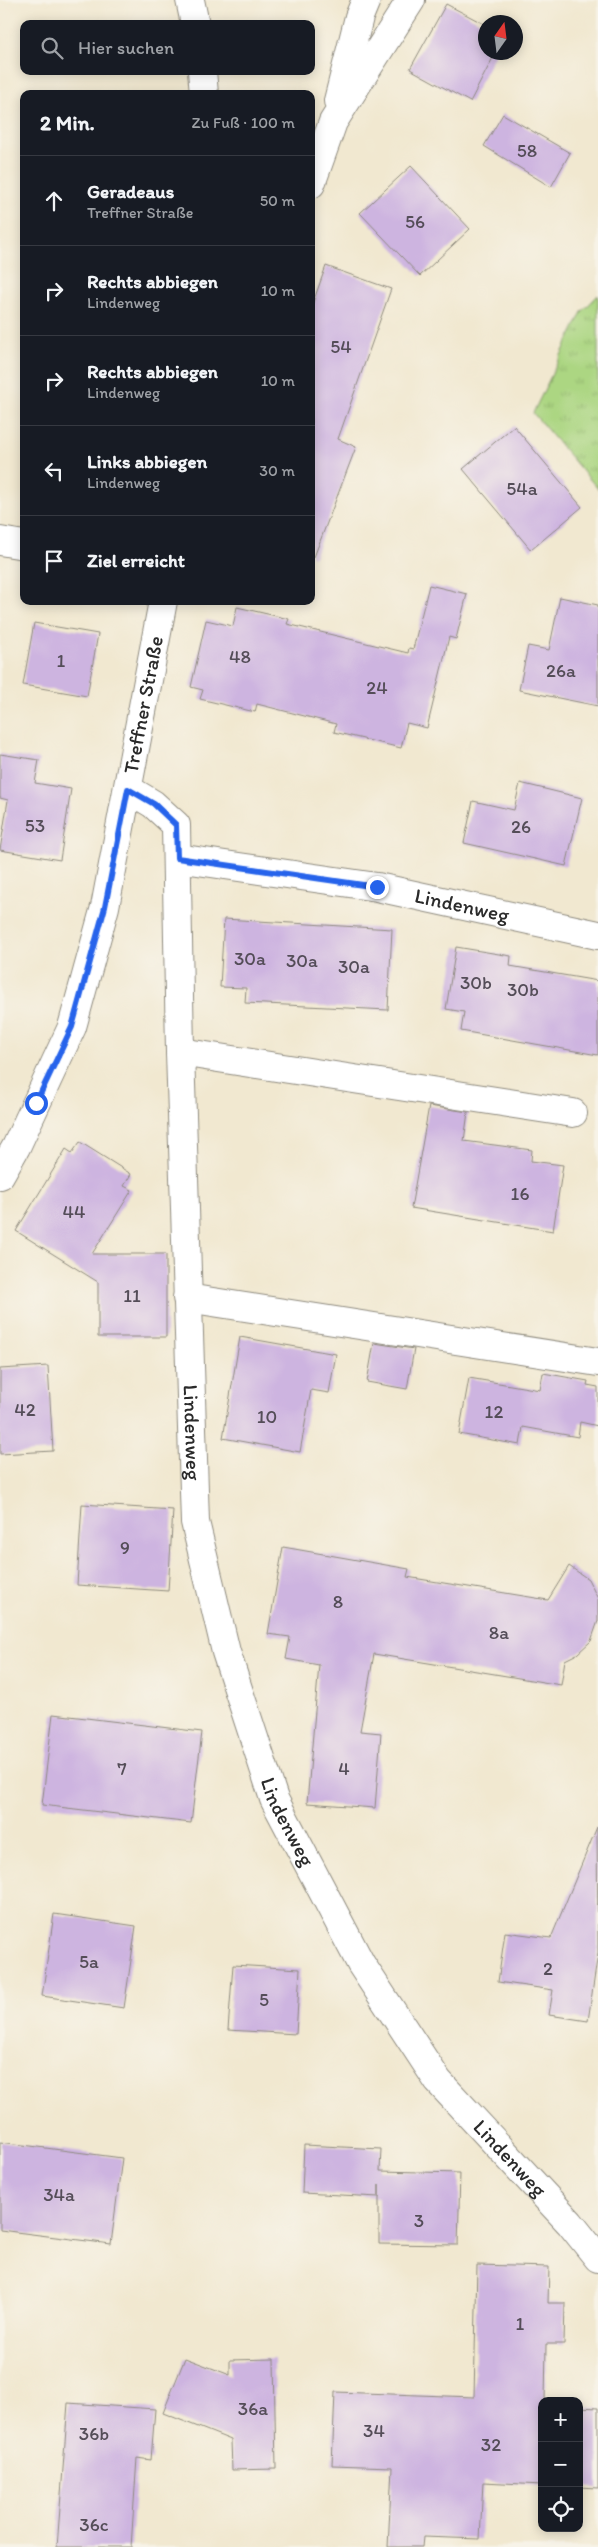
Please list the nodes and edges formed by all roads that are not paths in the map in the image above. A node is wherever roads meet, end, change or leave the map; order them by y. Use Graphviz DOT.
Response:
graph roads {
  1 [pos="190,0"];
  2 [pos="366,0"];
  3 [pos="412,0"];
  4 [pos="194,20"];
  5 [pos="202,75"];
  6 [pos="204,90"];
  7 [pos="333,122"];
  8 [pos="315,173"];
  9 [pos="0,541"];
  10 [pos="20,544"];
  11 [pos="162,605"];
  12 [pos="128,789"];
  13 [pos="177,858"];
  14 [pos="598,935"];
  15 [pos="180,1052"];
  16 [pos="573,1113"];
  17 [pos="0,1175"];
  18 [pos="187,1298"];
  19 [pos="598,1362"];
  20 [pos="598,2258"];
  1 -- 4 [label="street"];
  2 -- 7 [label="street"];
  3 -- 7 [label="street"];
  5 -- 6 [label="street"];
  7 -- 8 [label="street"];
  9 -- 10 [label="street"];
  11 -- 12 [label="street, Treffner Straße"];
  12 -- 13 [label="street, Lindenweg"];
  12 -- 17 [label="street, Treffner Straße"];
  13 -- 14 [label="street, Lindenweg"];
  13 -- 15 [label="street, Lindenweg"];
  15 -- 16 [label="street"];
  15 -- 18 [label="street, Lindenweg"];
  18 -- 19 [label="street"];
  18 -- 20 [label="street, Lindenweg"];
}
